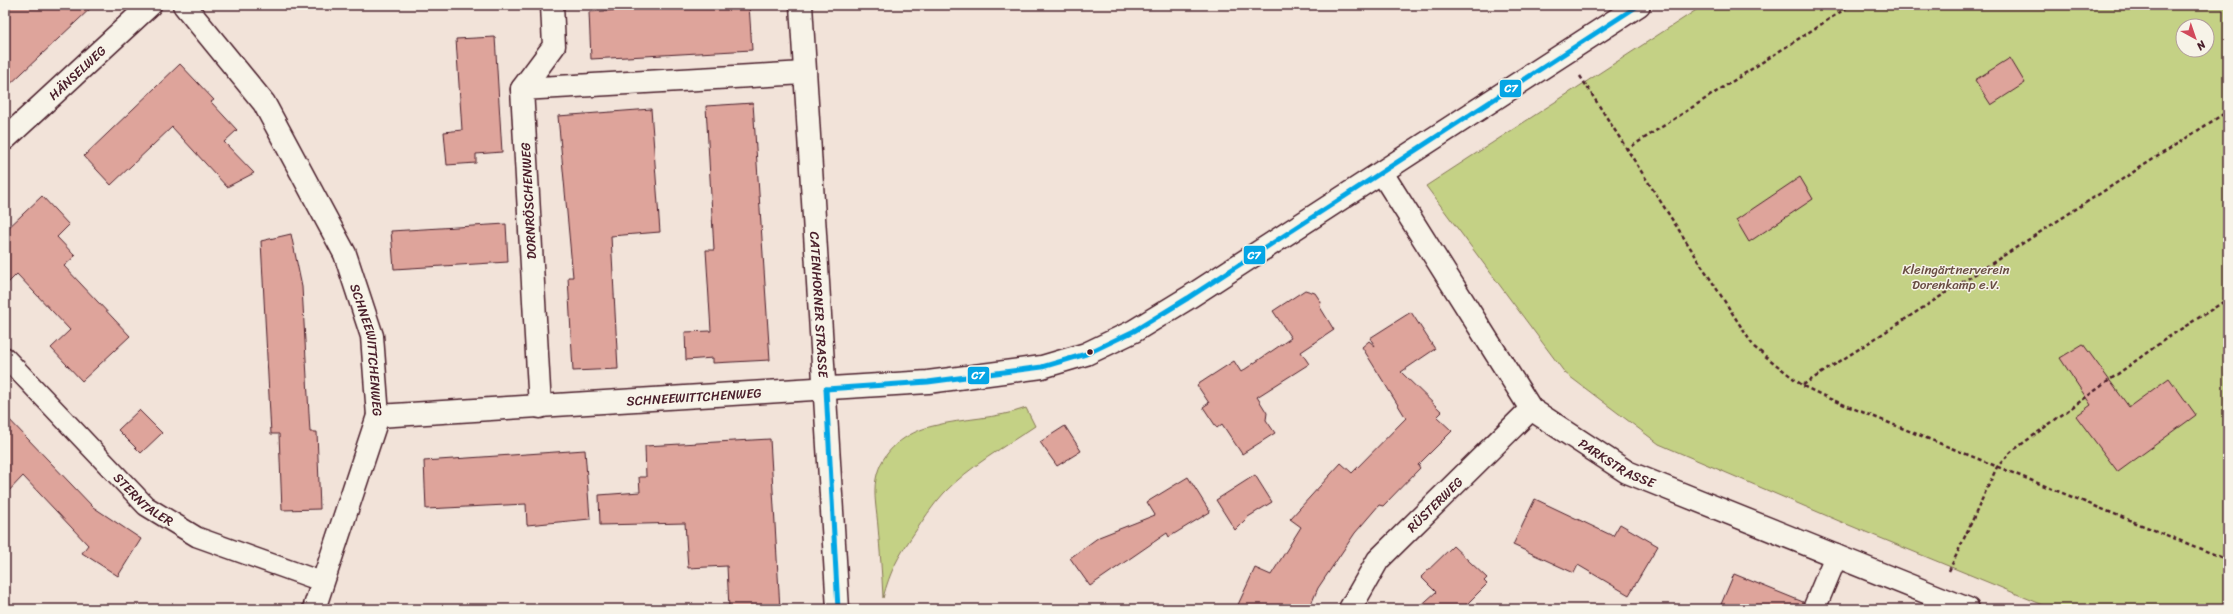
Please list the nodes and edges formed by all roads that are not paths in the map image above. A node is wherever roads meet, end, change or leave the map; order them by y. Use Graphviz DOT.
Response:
graph roads {
  1 [pos="150,5"];
  2 [pos="184,5"];
  3 [pos="552,5"];
  4 [pos="801,5"];
  5 [pos="1639,5"];
  6 [pos="804,73"];
  7 [pos="522,89"];
  8 [pos="5,139"];
  9 [pos="1382,173"];
  10 [pos="5,357"];
  11 [pos="826,389"];
  12 [pos="540,407"];
  13 [pos="1531,409"];
  14 [pos="378,416"];
  15 [pos="1836,556"];
  16 [pos="323,582"];
  17 [pos="314,609"];
  18 [pos="838,609"];
  19 [pos="1350,609"];
  20 [pos="1814,609"];
  21 [pos="1968,609"];
  1 -- 8 [label="street, HÄNSELWEG"];
  2 -- 14 [label="street, SCHNEEWITTCHENWEG"];
  3 -- 7 [label="street"];
  4 -- 6 [label="street, CATENHORNER STRASSE"];
  5 -- 9 [label="street, SCHNEEWITTCHENWEG"];
  6 -- 7 [label="street"];
  6 -- 11 [label="street, CATENHORNER STRASSE"];
  7 -- 12 [label="street, DORNRÖSCHENWEG"];
  9 -- 11 [label="street, SCHNEEWITTCHENWEG"];
  9 -- 13 [label="street, PARKSTRASSE"];
  10 -- 16 [label="lane, STERNTALER"];
  11 -- 12 [label="street, SCHNEEWITTCHENWEG"];
  11 -- 18 [label="street, CATENHORNER STRASSE"];
  12 -- 14 [label="street, SCHNEEWITTCHENWEG"];
  13 -- 15 [label="street, PARKSTRASSE"];
  13 -- 19 [label="street, RÜSTERWEG"];
  14 -- 16 [label="street"];
  15 -- 20 [label="street"];
  15 -- 21 [label="street, PARKSTRASSE"];
  16 -- 17 [label="street"];
}
